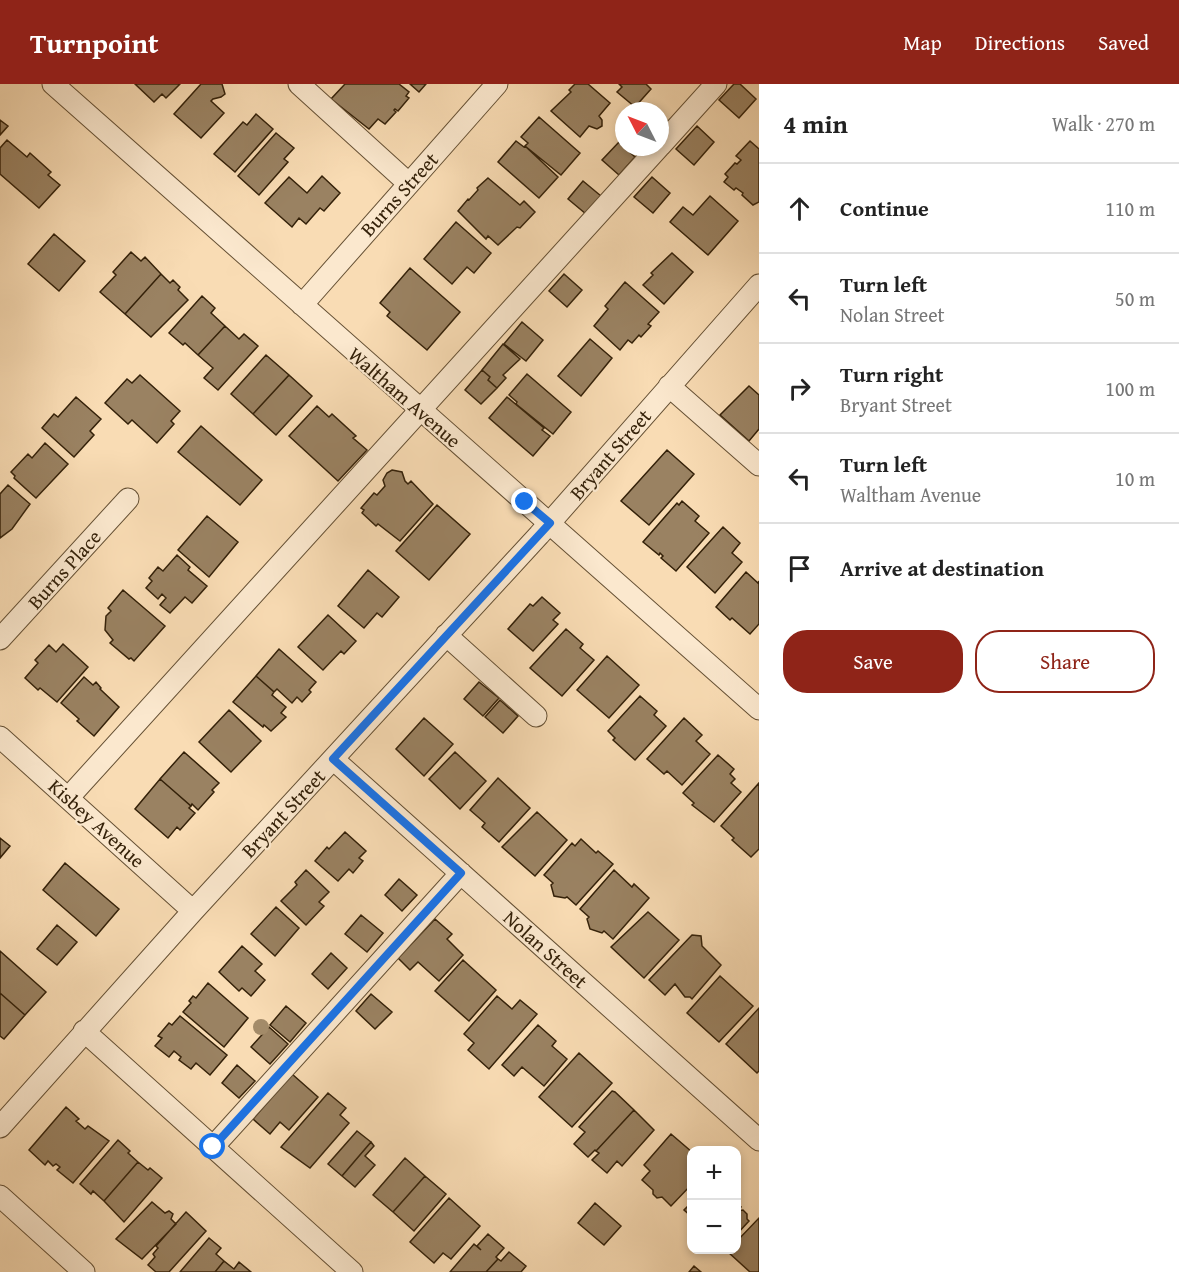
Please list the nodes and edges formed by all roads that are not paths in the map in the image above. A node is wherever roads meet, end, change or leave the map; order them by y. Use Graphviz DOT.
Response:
graph roads {
  1 [pos="53,84"];
  2 [pos="299,84"];
  3 [pos="497,84"];
  4 [pos="716,84"];
  5 [pos="669,135"];
  6 [pos="650,156"];
  7 [pos="408,183"];
  8 [pos="759,285"];
  9 [pos="302,305"];
  10 [pos="669,386"];
  11 [pos="421,411"];
  12 [pos="759,465"];
  13 [pos="128,499"];
  14 [pos="550,523"];
  15 [pos="446,635"];
  16 [pos="0,639"];
  17 [pos="759,709"];
  18 [pos="537,716"];
  19 [pos="0,736"];
  20 [pos="333,759"];
  21 [pos="69,797"];
  22 [pos="461,873"];
  23 [pos="193,910"];
  24 [pos="84,1031"];
  25 [pos="0,1127"];
  26 [pos="759,1140"];
  27 [pos="213,1147"];
  28 [pos="0,1196"];
  29 [pos="84,1272"];
  30 [pos="352,1272"];
  1 -- 9 [label="street, Waltham Avenue"];
  2 -- 7 [label="street"];
  3 -- 7 [label="street, Burns Street"];
  4 -- 5 [label="street"];
  6 -- 11 [label="street"];
  7 -- 9 [label="street, Burns Street"];
  8 -- 10 [label="street, Bryant Street"];
  9 -- 11 [label="street, Waltham Avenue"];
  10 -- 12 [label="street"];
  10 -- 14 [label="street, Bryant Street"];
  11 -- 14 [label="street, Waltham Avenue"];
  11 -- 21 [label="street"];
  13 -- 16 [label="street, Burns Place"];
  14 -- 15 [label="street, Bryant Street"];
  14 -- 17 [label="street, Waltham Avenue"];
  15 -- 18 [label="street"];
  15 -- 20 [label="street, Bryant Street"];
  19 -- 21 [label="street, Kisbey Avenue"];
  20 -- 22 [label="street, Nolan Street"];
  20 -- 23 [label="street, Bryant Street"];
  21 -- 23 [label="street, Kisbey Avenue"];
  22 -- 26 [label="street, Nolan Street"];
  22 -- 27 [label="street"];
  23 -- 24 [label="street, Bryant Street"];
  24 -- 25 [label="street, Bryant Street"];
  24 -- 27 [label="street"];
  27 -- 30 [label="street"];
  28 -- 29 [label="street"];
}
